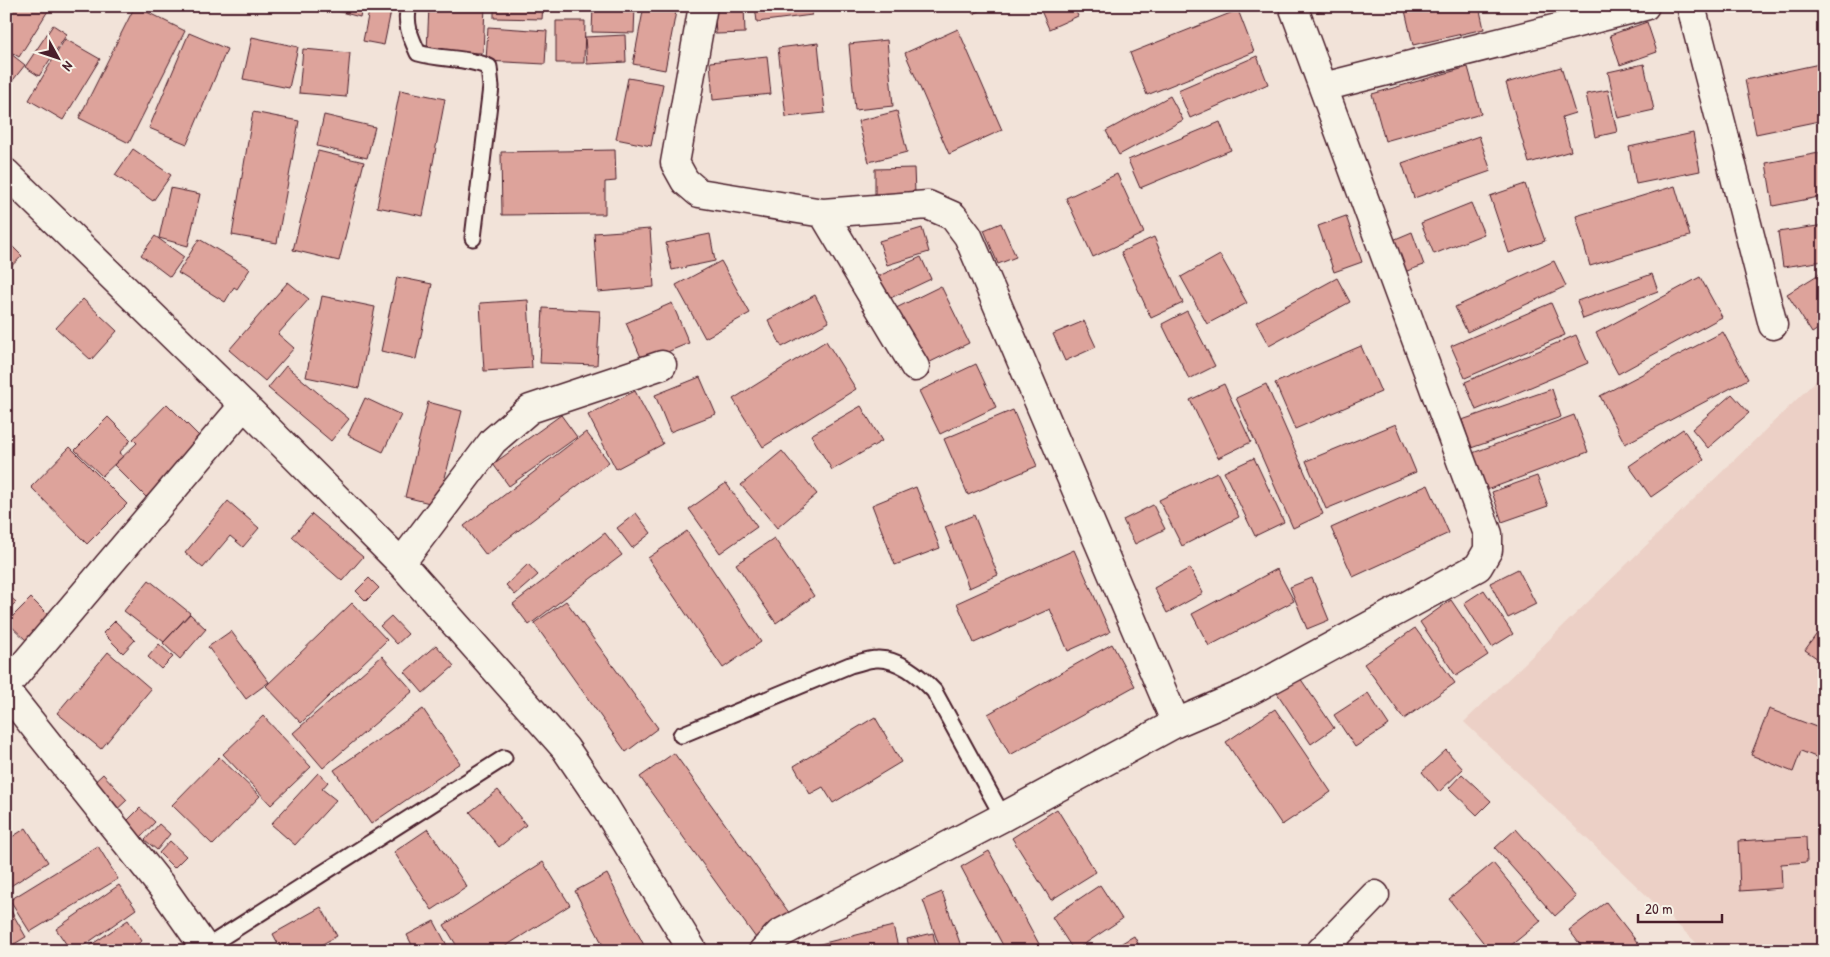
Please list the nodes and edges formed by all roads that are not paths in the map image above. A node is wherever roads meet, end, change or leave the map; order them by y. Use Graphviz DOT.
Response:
graph roads {
  1 [pos="409,6"];
  2 [pos="703,6"];
  3 [pos="1294,6"];
  4 [pos="1645,6"];
  5 [pos="1691,6"];
  6 [pos="1323,87"];
  7 [pos="6,172"];
  8 [pos="823,213"];
  9 [pos="473,238"];
  10 [pos="1773,325"];
  11 [pos="662,365"];
  12 [pos="915,367"];
  13 [pos="244,405"];
  14 [pos="401,563"];
  15 [pos="6,686"];
  16 [pos="6,691"];
  17 [pos="1176,723"];
  18 [pos="681,735"];
  19 [pos="504,758"];
  20 [pos="1002,817"];
  21 [pos="1375,896"];
  22 [pos="206,949"];
  23 [pos="693,951"];
  24 [pos="763,951"];
  25 [pos="1321,951"];
  1 -- 9 [label="lane"];
  2 -- 8 [label="street"];
  3 -- 6 [label="street"];
  4 -- 6 [label="street"];
  5 -- 10 [label="street"];
  6 -- 17 [label="street"];
  7 -- 13 [label="street"];
  8 -- 12 [label="street"];
  8 -- 17 [label="street"];
  11 -- 14 [label="street"];
  13 -- 14 [label="street"];
  13 -- 15 [label="street"];
  14 -- 23 [label="street"];
  16 -- 22 [label="street"];
  17 -- 20 [label="street"];
  18 -- 20 [label="lane"];
  19 -- 22 [label="lane"];
  20 -- 24 [label="street"];
  21 -- 25 [label="street"];
}
